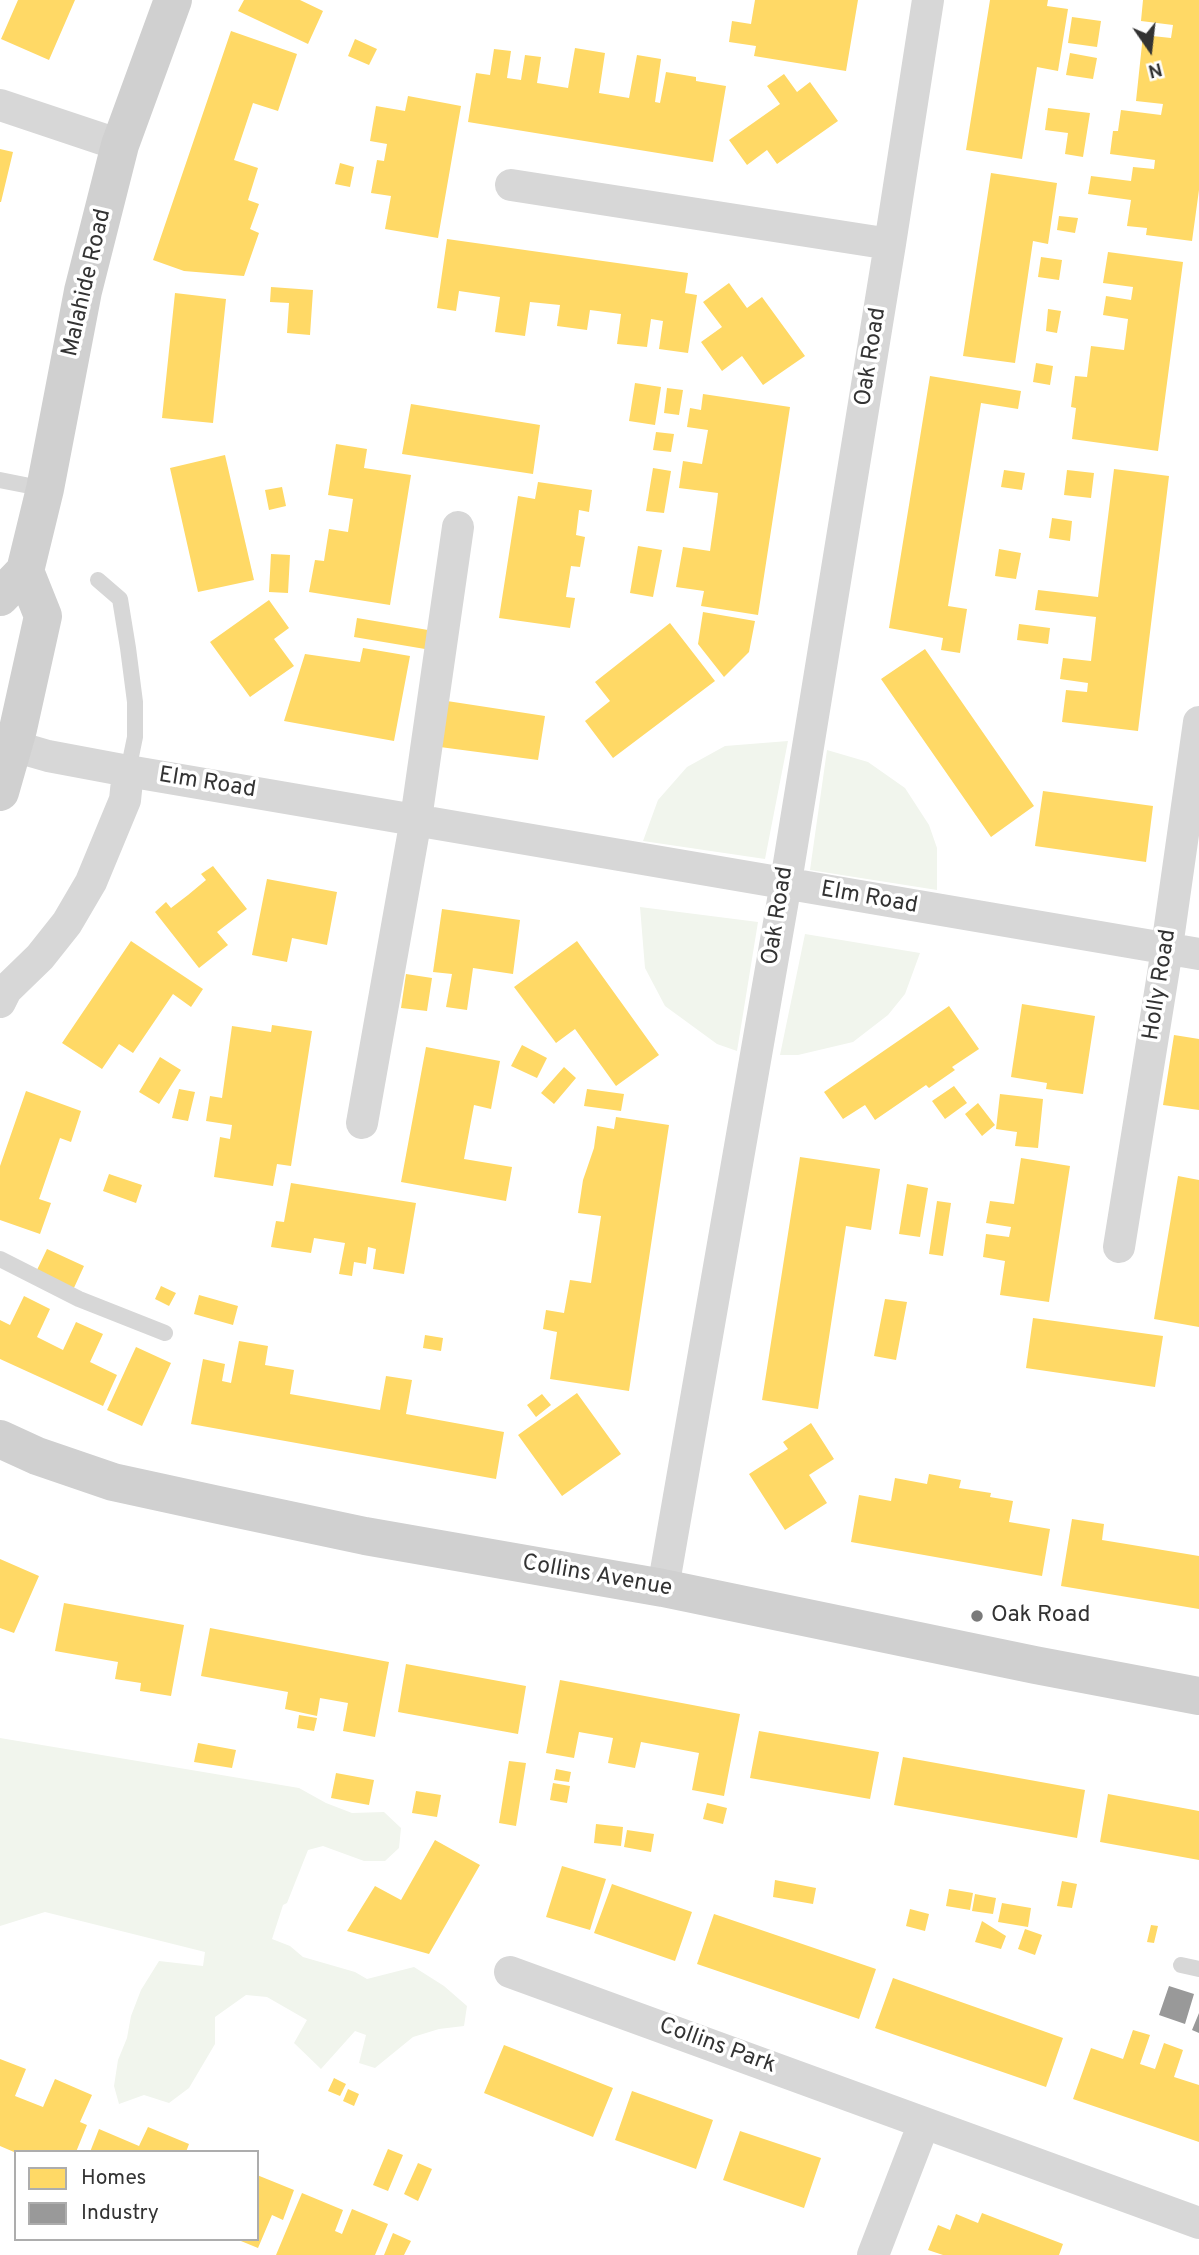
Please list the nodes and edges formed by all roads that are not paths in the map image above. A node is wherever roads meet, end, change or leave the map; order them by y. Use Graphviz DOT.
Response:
graph roads {
  1 [pos="173,0"];
  2 [pos="928,0"];
  3 [pos="0,105"];
  4 [pos="120,145"];
  5 [pos="511,185"];
  6 [pos="890,244"];
  7 [pos="0,480"];
  8 [pos="45,489"];
  9 [pos="458,527"];
  10 [pos="98,580"];
  11 [pos="12,584"];
  12 [pos="1199,722"];
  13 [pos="7,744"];
  14 [pos="128,771"];
  15 [pos="0,792"];
  16 [pos="416,819"];
  17 [pos="785,885"];
  18 [pos="1166,949"];
  19 [pos="1199,954"];
  20 [pos="0,1002"];
  21 [pos="362,1123"];
  22 [pos="1119,1247"];
  23 [pos="0,1259"];
  24 [pos="165,1333"];
  25 [pos="0,1439"];
  26 [pos="663,1588"];
  27 [pos="1199,1696"];
  28 [pos="1181,1965"];
  29 [pos="1199,1969"];
  30 [pos="510,1972"];
  31 [pos="924,2123"];
  32 [pos="1199,2223"];
  33 [pos="873,2255"];
  1 -- 4 [label="main road, Malahide Road"];
  2 -- 6 [label="street, Oak Road"];
  3 -- 4 [label="street"];
  4 -- 8 [label="main road, Malahide Road"];
  5 -- 6 [label="street"];
  6 -- 17 [label="street, Oak Road"];
  7 -- 8 [label="lane"];
  8 -- 11 [label="main road, Malahide Road"];
  9 -- 16 [label="street"];
  10 -- 14 [label="lane"];
  11 -- 13 [label="main road, Malahide Road"];
  12 -- 18 [label="street, Holly Road"];
  13 -- 14 [label="street, Elm Road"];
  13 -- 15 [label="main road, Malahide Road"];
  14 -- 16 [label="street, Elm Road"];
  14 -- 20 [label="street"];
  16 -- 17 [label="street, Elm Road"];
  16 -- 21 [label="street"];
  17 -- 18 [label="street, Elm Road"];
  17 -- 26 [label="street, Oak Road"];
  18 -- 19 [label="street, Elm Road"];
  18 -- 22 [label="street, Holly Road"];
  23 -- 24 [label="lane"];
  25 -- 26 [label="main road, Collins Avenue"];
  26 -- 27 [label="main road, Collins Avenue"];
  28 -- 29 [label="lane"];
  30 -- 31 [label="street, Collins Park"];
  31 -- 32 [label="street, Collins Park"];
  31 -- 33 [label="street"];
}
